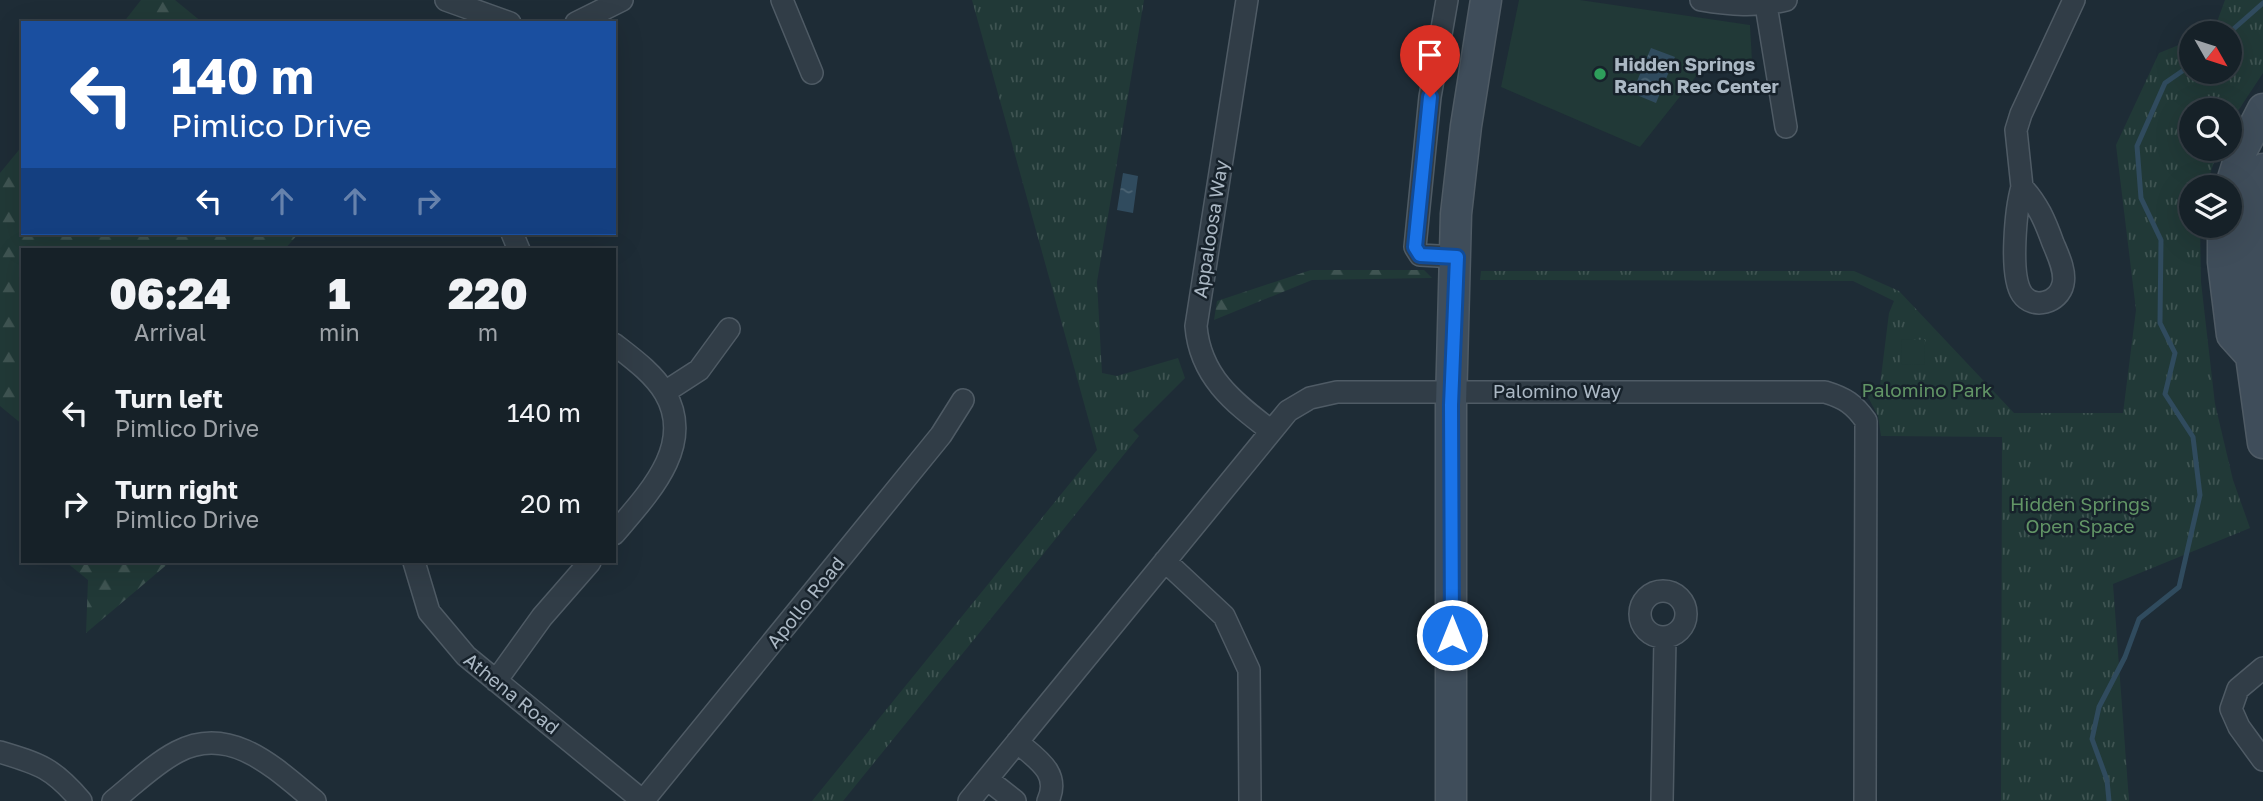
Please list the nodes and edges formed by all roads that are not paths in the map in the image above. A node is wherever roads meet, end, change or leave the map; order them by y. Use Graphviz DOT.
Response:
graph roads {
  1 [pos="446,0"];
  2 [pos="622,0"];
  3 [pos="782,0"];
  4 [pos="1247,0"];
  5 [pos="1447,0"];
  6 [pos="1486,0"];
  7 [pos="1701,0"];
  8 [pos="2074,0"];
  9 [pos="1776,2"];
  10 [pos="504,21"];
  11 [pos="580,21"];
  12 [pos="813,73"];
  13 [pos="2263,109"];
  14 [pos="1786,127"];
  15 [pos="2263,170"];
  16 [pos="2234,175"];
  17 [pos="2022,187"];
  18 [pos="2223,238"];
  19 [pos="1457,257"];
  20 [pos="729,329"];
  21 [pos="616,346"];
  22 [pos="2257,355"];
  23 [pos="1452,390"];
  24 [pos="665,392"];
  25 [pos="963,400"];
  26 [pos="1270,430"];
  27 [pos="2263,443"];
  28 [pos="616,532"];
  29 [pos="1165,561"];
  30 [pos="414,563"];
  31 [pos="589,563"];
  32 [pos="1665,638"];
  33 [pos="2263,668"];
  34 [pos="496,681"];
  35 [pos="1017,742"];
  36 [pos="0,752"];
  37 [pos="2263,760"];
  38 [pos="987,779"];
  39 [pos="81,801"];
  40 [pos="113,801"];
  41 [pos="315,801"];
  42 [pos="643,801"];
  43 [pos="969,801"];
  44 [pos="1015,801"];
  45 [pos="1048,801"];
  46 [pos="1251,801"];
  47 [pos="1451,801"];
  48 [pos="1662,801"];
  49 [pos="1865,801"];
  1 -- 10 [label="street"];
  2 -- 11 [label="street"];
  3 -- 12 [label="street"];
  4 -- 26 [label="street, Appaloosa Way"];
  5 -- 19 [label="street"];
  6 -- 19 [label="street"];
  7 -- 9 [label="street"];
  8 -- 17 [label="street"];
  9 -- 14 [label="street"];
  13 -- 16 [label="street"];
  15 -- 22 [label="street"];
  17 -- 17 [label="street"];
  18 -- 22 [label="street"];
  19 -- 23 [label="street"];
  20 -- 24 [label="street"];
  21 -- 24 [label="street"];
  22 -- 27 [label="street"];
  23 -- 26 [label="street, Palomino Way"];
  23 -- 47 [label="street"];
  23 -- 49 [label="street, Palomino Way"];
  24 -- 28 [label="street"];
  25 -- 42 [label="street, Apollo Road"];
  26 -- 29 [label="street, Palomino Way"];
  29 -- 35 [label="street, Palomino Way"];
  29 -- 46 [label="street"];
  30 -- 34 [label="street, Athena Road"];
  31 -- 34 [label="street"];
  32 -- 48 [label="street"];
  33 -- 37 [label="street"];
  34 -- 42 [label="street, Athena Road"];
  35 -- 38 [label="street, Palomino Way"];
  35 -- 45 [label="street"];
  36 -- 39 [label="street"];
  38 -- 43 [label="street, Palomino Way"];
  38 -- 44 [label="street"];
  40 -- 41 [label="street"];
}
